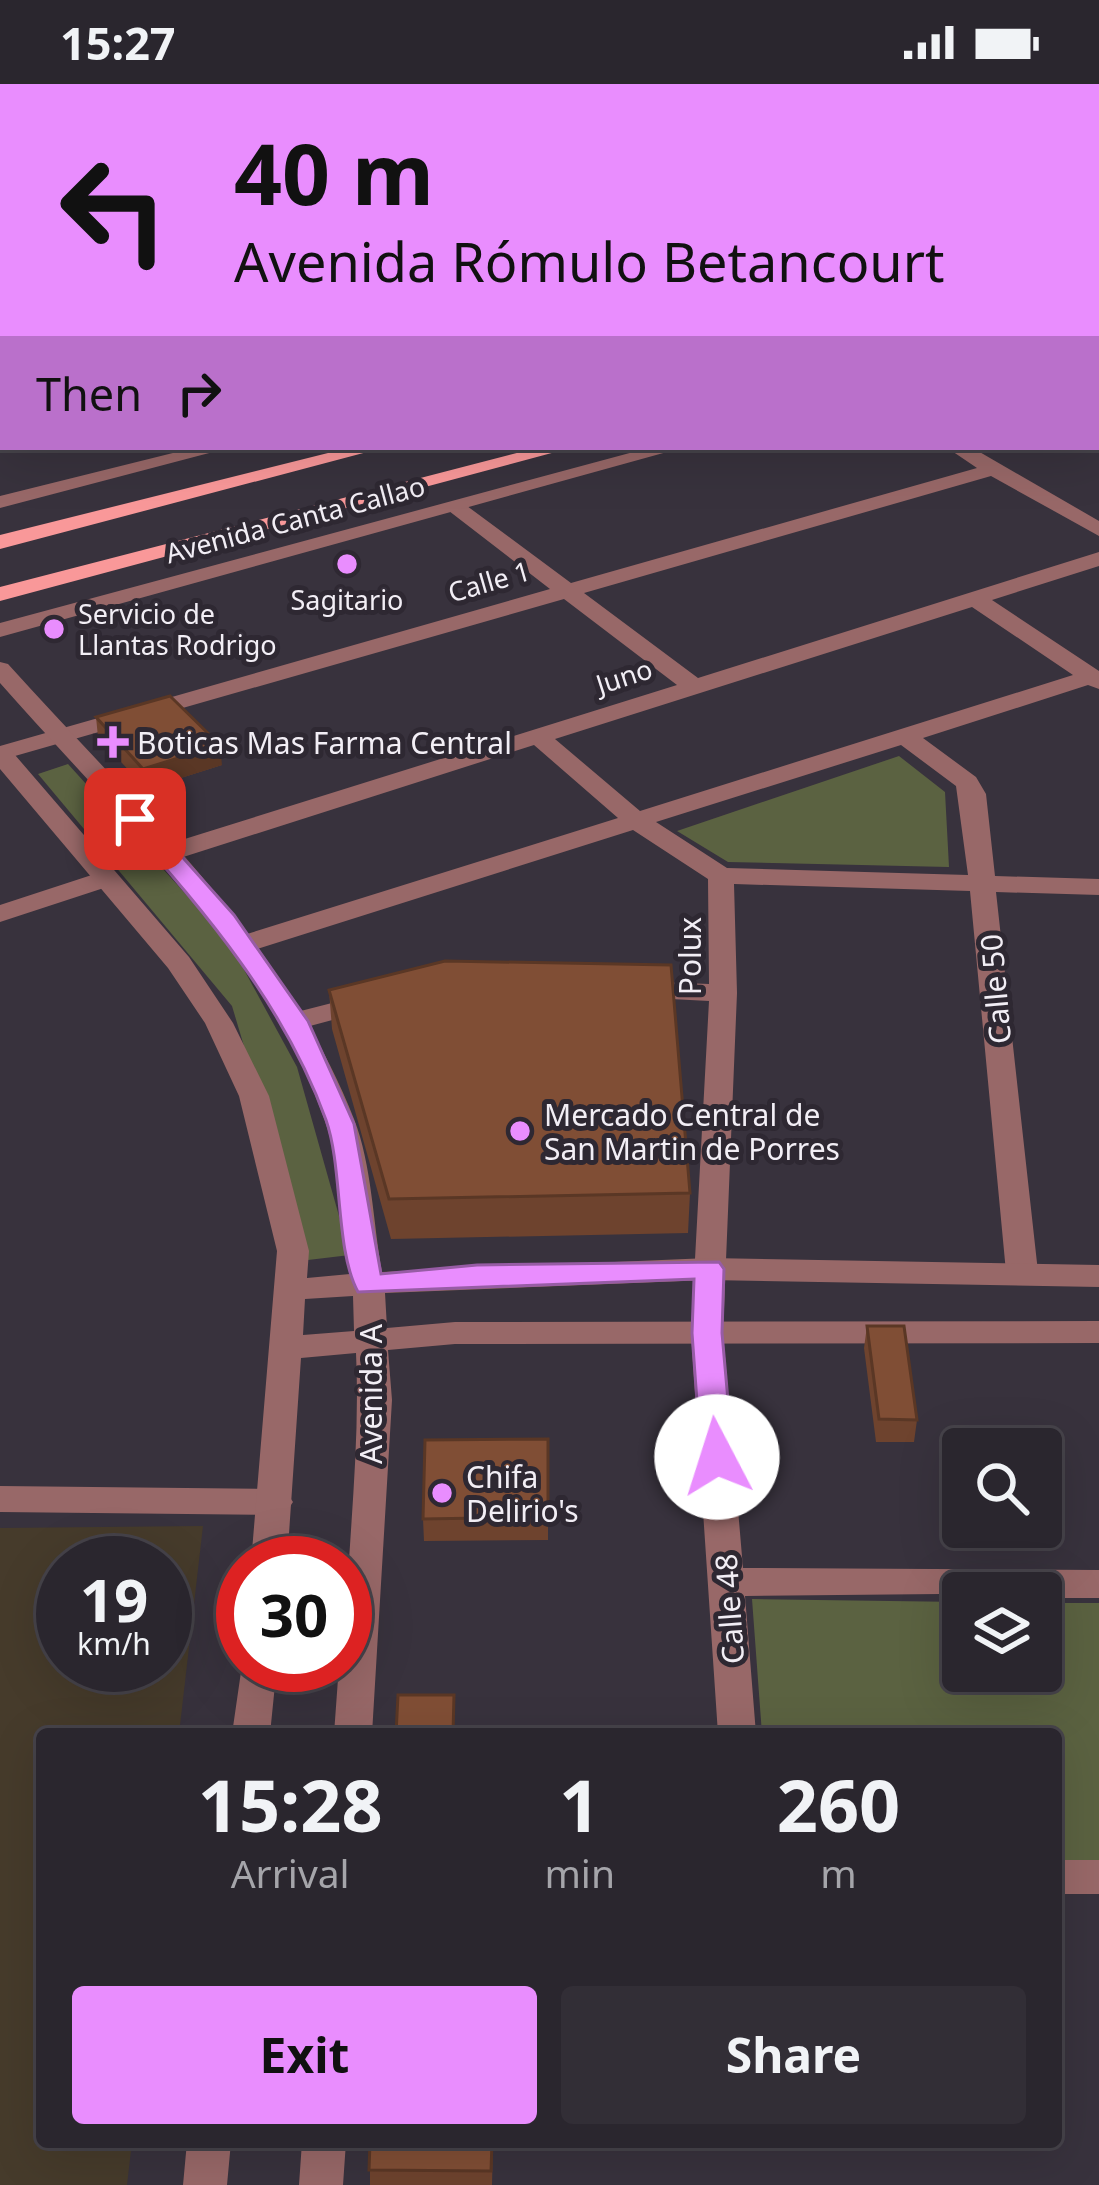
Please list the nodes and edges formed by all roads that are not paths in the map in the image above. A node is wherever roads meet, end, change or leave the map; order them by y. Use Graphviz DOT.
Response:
graph roads {
  1 [pos="209,450"];
  2 [pos="364,450"];
  3 [pos="552,450"];
  4 [pos="664,450"];
  5 [pos="961,450"];
  6 [pos="994,470"];
  7 [pos="4,496"];
  8 [pos="456,507"];
  9 [pos="1099,530"];
  10 [pos="0,542"];
  11 [pos="1099,559"];
  12 [pos="569,590"];
  13 [pos="0,594"];
  14 [pos="974,598"];
  15 [pos="0,630"];
  16 [pos="0,669"];
  17 [pos="1095,680"];
  18 [pos="692,685"];
  19 [pos="536,735"];
  20 [pos="907,738"];
  21 [pos="64,744"];
  22 [pos="4,762"];
  23 [pos="637,821"];
  24 [pos="168,853"];
  25 [pos="721,875"];
  26 [pos="106,878"];
  27 [pos="985,883"];
  28 [pos="1099,886"];
  29 [pos="0,914"];
  30 [pos="244,944"];
  31 [pos="609,988"];
  32 [pos="409,992"];
  33 [pos="723,993"];
  34 [pos="295,1021"];
  35 [pos="709,1269"];
  36 [pos="1022,1272"];
  37 [pos="1099,1276"];
  38 [pos="368,1285"];
  39 [pos="289,1290"];
  40 [pos="1099,1332"];
  41 [pos="707,1333"];
  42 [pos="371,1341"];
  43 [pos="286,1348"];
  44 [pos="0,1498"];
  45 [pos="275,1502"];
  46 [pos="271,1536"];
  47 [pos="727,1582"];
  48 [pos="1099,1584"];
  49 [pos="255,1692"];
  50 [pos="252,1728"];
  51 [pos="353,1728"];
  52 [pos="737,1728"];
  53 [pos="1099,1876"];
  54 [pos="1062,1877"];
  55 [pos="208,2148"];
  56 [pos="324,2148"];
  57 [pos="205,2185"];
  58 [pos="321,2185"];
  1 -- 7 [label="street"];
  2 -- 10 [label="main road, Avenida Canta Callao"];
  3 -- 13 [label="main road, Avenida Canta Callao"];
  4 -- 8 [label="street, Avenida Canta Callao"];
  5 -- 6 [label="street"];
  6 -- 9 [label="street"];
  6 -- 12 [label="street, Calle 1"];
  8 -- 12 [label="street"];
  8 -- 15 [label="street, Avenida Canta Callao"];
  11 -- 14 [label="street, Juno"];
  12 -- 18 [label="street"];
  12 -- 21 [label="street, Calle 1"];
  14 -- 17 [label="street"];
  14 -- 18 [label="street, Juno"];
  16 -- 21 [label="street, Avenida A"];
  17 -- 20 [label="street"];
  18 -- 19 [label="street, Juno"];
  19 -- 23 [label="street, Polux"];
  19 -- 24 [label="street, Juno"];
  20 -- 23 [label="street"];
  20 -- 27 [label="street, Calle 50"];
  21 -- 22 [label="street, Calle 1"];
  21 -- 24 [label="street, Avenida A"];
  22 -- 26 [label="street"];
  23 -- 25 [label="street, Polux"];
  23 -- 30 [label="street"];
  24 -- 30 [label="street, Avenida A"];
  25 -- 27 [label="street"];
  25 -- 33 [label="street, Polux"];
  26 -- 29 [label="street"];
  26 -- 39 [label="street"];
  27 -- 28 [label="street"];
  27 -- 36 [label="street, Calle 50"];
  30 -- 34 [label="street, Avenida A"];
  31 -- 33 [label="street"];
  32 -- 34 [label="street"];
  33 -- 35 [label="street, Polux"];
  34 -- 38 [label="street, Avenida A"];
  35 -- 36 [label="street"];
  35 -- 38 [label="street"];
  35 -- 41 [label="street, Calle 48"];
  36 -- 37 [label="street"];
  38 -- 39 [label="street"];
  38 -- 42 [label="street, Avenida A"];
  39 -- 43 [label="street"];
  40 -- 41 [label="street"];
  41 -- 42 [label="street"];
  41 -- 47 [label="street, Calle 48"];
  42 -- 43 [label="street"];
  42 -- 51 [label="street, Avenida A"];
  43 -- 45 [label="street"];
  44 -- 45 [label="street"];
  45 -- 46 [label="street"];
  47 -- 48 [label="street"];
  47 -- 52 [label="street, Calle 48"];
  49 -- 50 [label="street"];
  53 -- 54 [label="street"];
  55 -- 57 [label="street"];
  56 -- 58 [label="street"];
}
